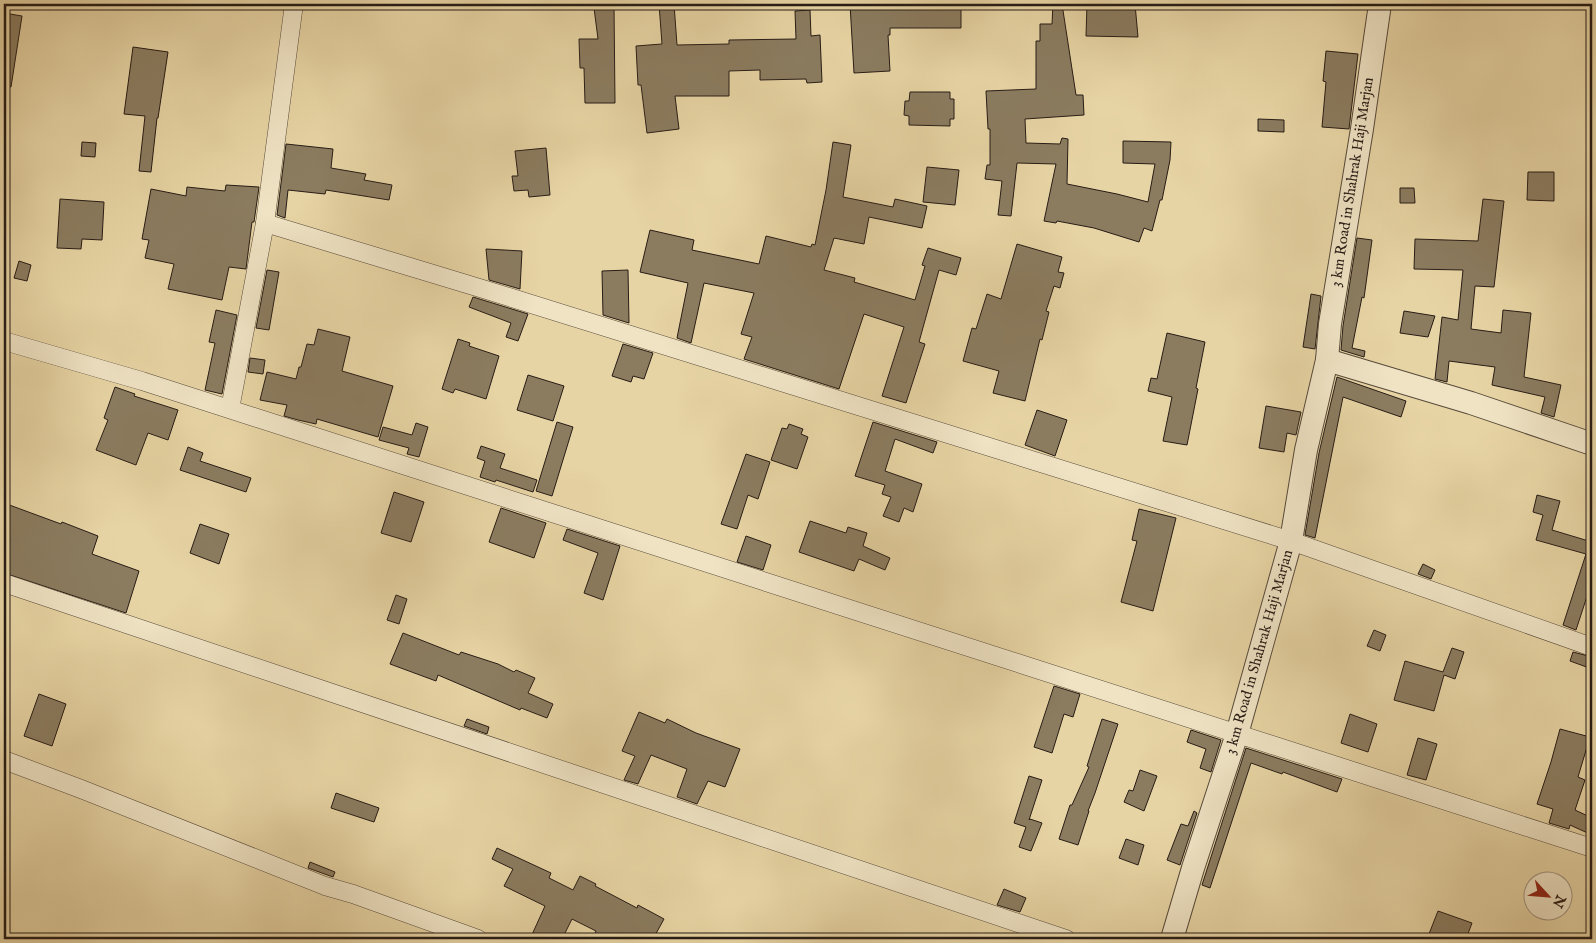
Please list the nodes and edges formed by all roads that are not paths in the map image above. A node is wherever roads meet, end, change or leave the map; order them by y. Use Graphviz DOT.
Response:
graph roads {
  1 [pos="294,4"];
  2 [pos="1380,4"];
  3 [pos="264,223"];
  4 [pos="4,342"];
  5 [pos="1327,360"];
  6 [pos="230,409"];
  7 [pos="1592,444"];
  8 [pos="1290,541"];
  9 [pos="4,583"];
  10 [pos="1592,647"];
  11 [pos="1236,734"];
  12 [pos="4,760"];
  13 [pos="1592,848"];
  14 [pos="478,939"];
  15 [pos="1066,939"];
  16 [pos="1172,939"];
  1 -- 3 [label="street"];
  2 -- 5 [label="street, 3 km Road in Shahrak Haji Marjan"];
  3 -- 6 [label="street"];
  3 -- 8 [label="street"];
  4 -- 6 [label="street"];
  5 -- 7 [label="street"];
  5 -- 8 [label="street, 3 km Road in Shahrak Haji Marjan"];
  6 -- 11 [label="street"];
  8 -- 10 [label="street"];
  8 -- 11 [label="street, 3 km Road in Shahrak Haji Marjan"];
  9 -- 15 [label="street"];
  11 -- 13 [label="street"];
  11 -- 16 [label="street, 3 km Road in Shahrak Haji Marjan"];
  12 -- 14 [label="street"];
}
